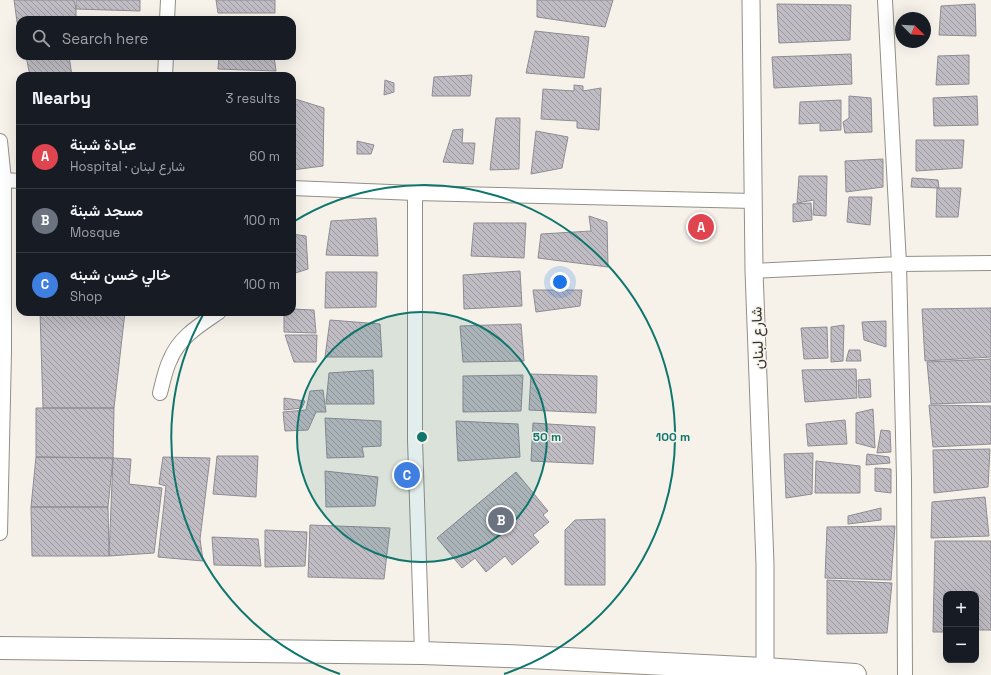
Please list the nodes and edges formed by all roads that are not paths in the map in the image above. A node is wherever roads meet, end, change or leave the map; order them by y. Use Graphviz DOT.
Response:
graph roads {
  1 [pos="168,0"];
  2 [pos="751,0"];
  3 [pos="885,0"];
  4 [pos="167,16"];
  5 [pos="166,60"];
  6 [pos="165,72"];
  7 [pos="0,141"];
  8 [pos="4,180"];
  9 [pos="16,180"];
  10 [pos="296,188"];
  11 [pos="415,193"];
  12 [pos="753,200"];
  13 [pos="991,263"];
  14 [pos="899,264"];
  15 [pos="754,271"];
  16 [pos="213,316"];
  17 [pos="160,393"];
  18 [pos="0,533"];
  19 [pos="0,648"];
  20 [pos="422,653"];
  21 [pos="765,672"];
  22 [pos="855,675"];
  23 [pos="905,675"];
  1 -- 4 [label="street"];
  2 -- 12 [label="street, شارع لبنان"];
  3 -- 14 [label="street"];
  5 -- 6 [label="street"];
  7 -- 8 [label="street"];
  8 -- 9 [label="street"];
  8 -- 18 [label="street"];
  10 -- 11 [label="street"];
  11 -- 12 [label="street"];
  11 -- 20 [label="street"];
  12 -- 15 [label="street, شارع لبنان"];
  13 -- 14 [label="street"];
  14 -- 15 [label="street"];
  14 -- 23 [label="street"];
  15 -- 21 [label="street, شارع لبنان"];
  16 -- 17 [label="street"];
  19 -- 20 [label="main road"];
  20 -- 21 [label="main road"];
  21 -- 22 [label="main road"];
}
